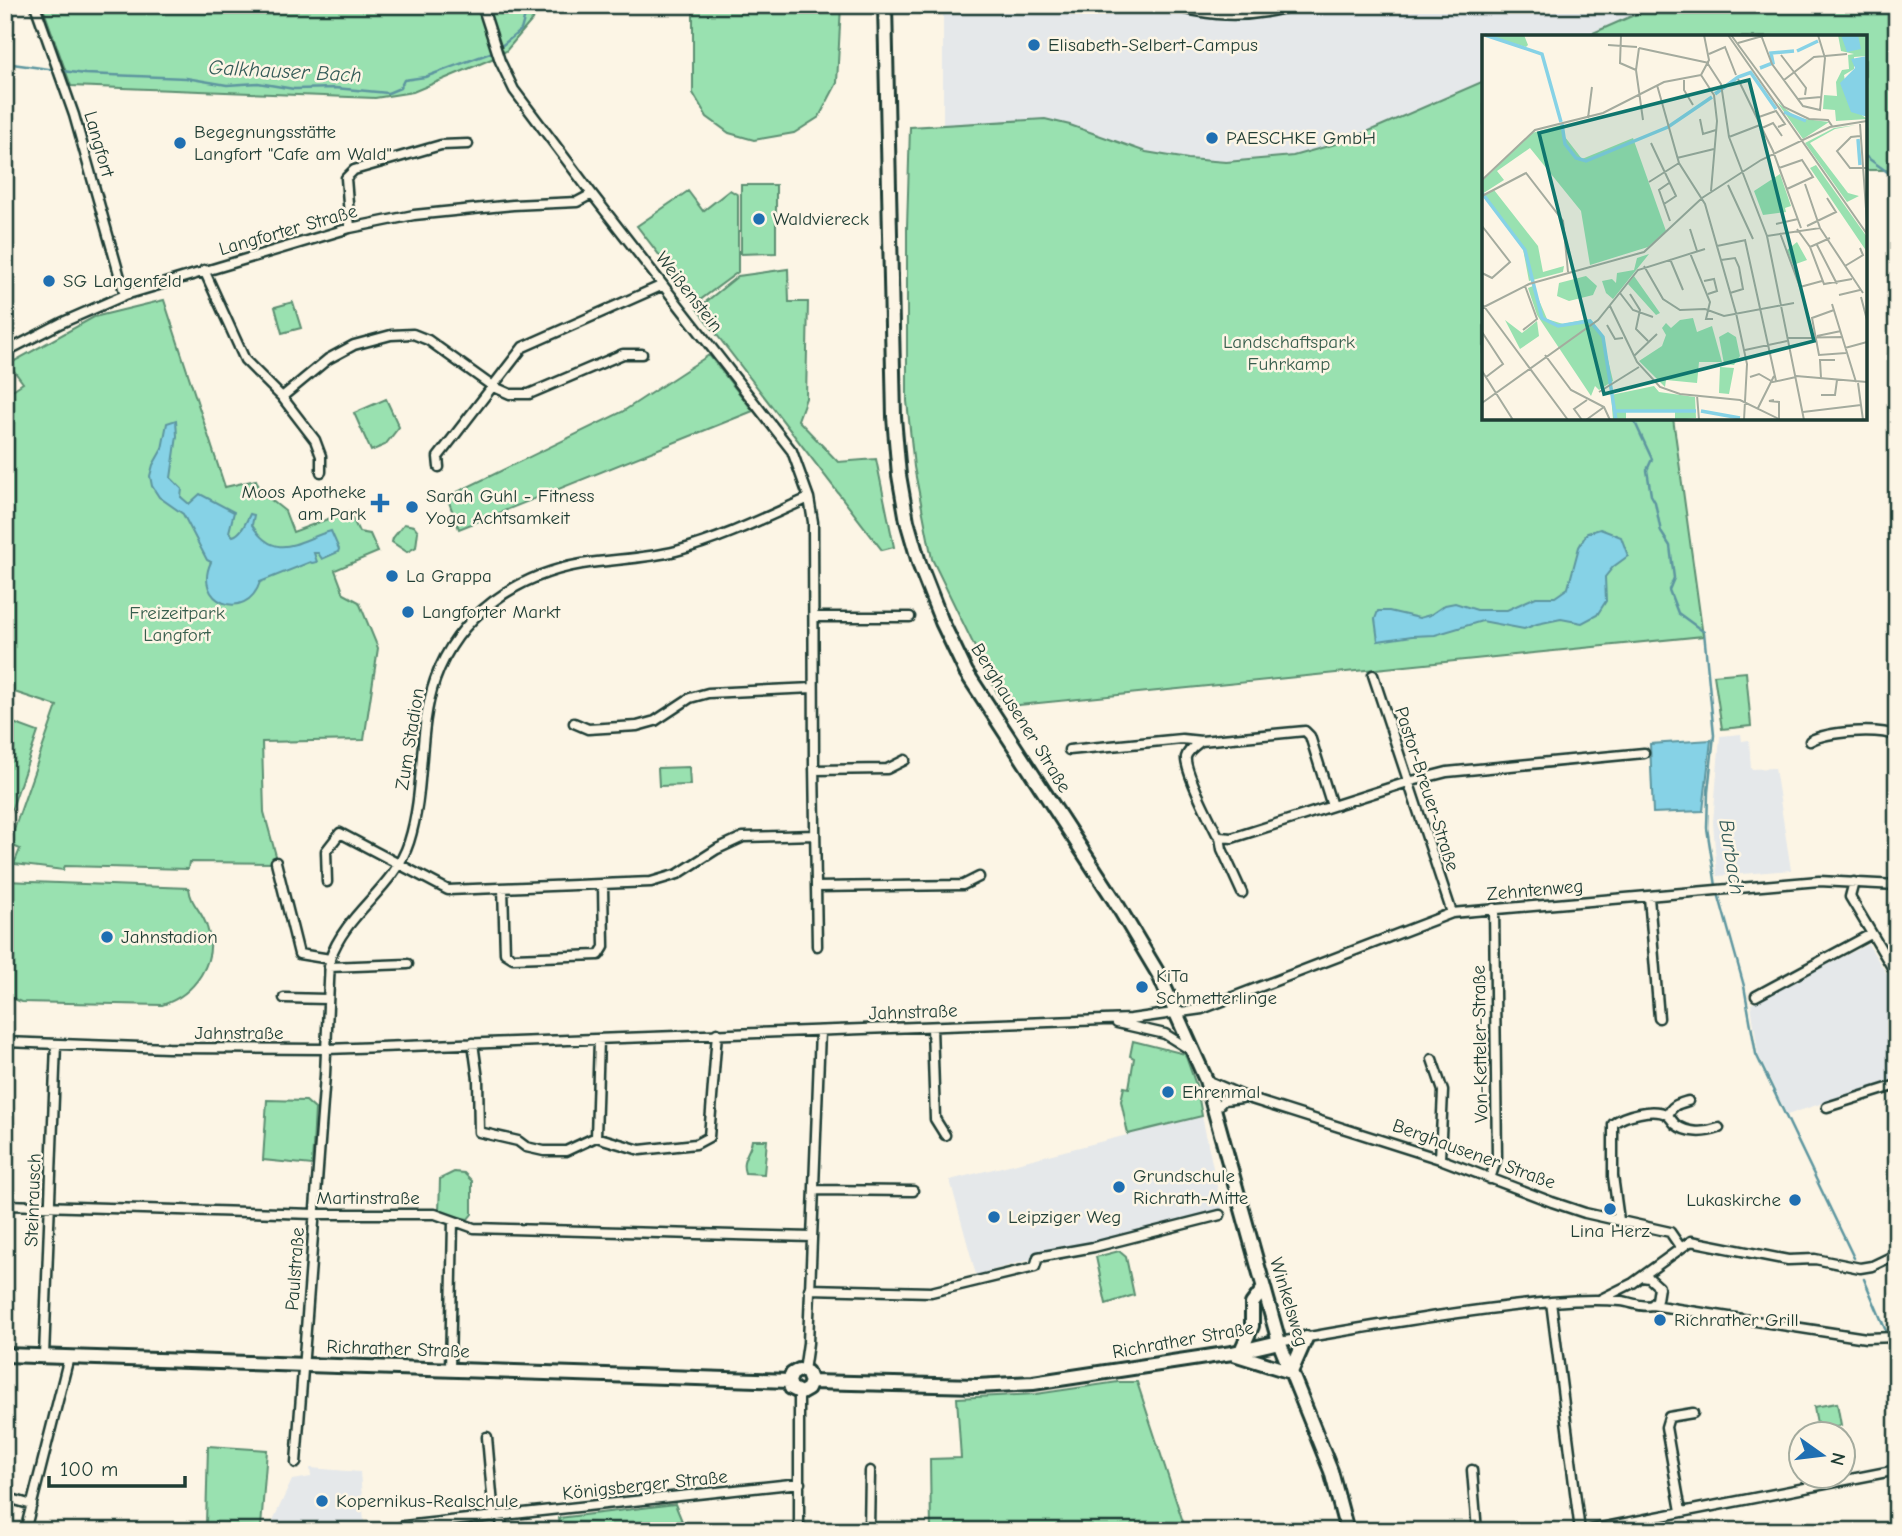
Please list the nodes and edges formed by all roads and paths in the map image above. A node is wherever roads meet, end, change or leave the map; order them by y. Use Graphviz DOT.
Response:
graph roads {
  1 [pos="35,5"];
  2 [pos="482,5"];
  3 [pos="885,5"];
  4 [pos="1169,5"];
  5 [pos="1293,5"];
  6 [pos="468,144"];
  7 [pos="592,194"];
  8 [pos="349,228"];
  9 [pos="204,270"];
  10 [pos="663,285"];
  11 [pos="125,295"];
  12 [pos="5,352"];
  13 [pos="642,354"];
  14 [pos="492,386"];
  15 [pos="282,397"];
  16 [pos="439,467"];
  17 [pos="321,472"];
  18 [pos="809,498"];
  19 [pos="814,617"];
  20 [pos="909,617"];
  21 [pos="1373,675"];
  22 [pos="814,688"];
  23 [pos="574,723"];
  24 [pos="1897,736"];
  25 [pos="1201,741"];
  26 [pos="1810,741"];
  27 [pos="1069,750"];
  28 [pos="1644,753"];
  29 [pos="905,760"];
  30 [pos="814,769"];
  31 [pos="1408,782"];
  32 [pos="1332,806"];
  33 [pos="815,835"];
  34 [pos="1220,837"];
  35 [pos="276,862"];
  36 [pos="399,865"];
  37 [pos="979,877"];
  38 [pos="327,882"];
  39 [pos="1854,882"];
  40 [pos="603,884"];
  41 [pos="1897,885"];
  42 [pos="816,887"];
  43 [pos="503,888"];
  44 [pos="1242,893"];
  45 [pos="1649,897"];
  46 [pos="1494,908"];
  47 [pos="1452,913"];
  48 [pos="1871,934"];
  49 [pos="817,946"];
  50 [pos="330,963"];
  51 [pos="408,964"];
  52 [pos="1893,969"];
  53 [pos="1756,996"];
  54 [pos="284,999"];
  55 [pos="327,999"];
  56 [pos="1178,1013"];
  57 [pos="1659,1018"];
  58 [pos="1111,1021"];
  59 [pos="932,1027"];
  60 [pos="820,1031"];
  61 [pos="717,1033"];
  62 [pos="599,1039"];
  63 [pos="5,1042"];
  64 [pos="473,1043"];
  65 [pos="56,1044"];
  66 [pos="327,1049"];
  67 [pos="1194,1052"];
  68 [pos="1432,1059"];
  69 [pos="1206,1080"];
  70 [pos="1897,1085"];
  71 [pos="1248,1098"];
  72 [pos="1688,1101"];
  73 [pos="1827,1107"];
  74 [pos="1214,1110"];
  75 [pos="1668,1115"];
  76 [pos="1718,1128"];
  77 [pos="945,1135"];
  78 [pos="596,1137"];
  79 [pos="1440,1159"];
  80 [pos="1490,1179"];
  81 [pos="814,1190"];
  82 [pos="913,1191"];
  83 [pos="5,1205"];
  84 [pos="49,1207"];
  85 [pos="315,1214"];
  86 [pos="1220,1215"];
  87 [pos="1619,1220"];
  88 [pos="453,1221"];
  89 [pos="812,1237"];
  90 [pos="1681,1248"];
  91 [pos="1897,1254"];
  92 [pos="1667,1258"];
  93 [pos="1642,1277"];
  94 [pos="1633,1283"];
  95 [pos="1657,1284"];
  96 [pos="1264,1288"];
  97 [pos="809,1289"];
  98 [pos="1601,1300"];
  99 [pos="1551,1302"];
  100 [pos="1634,1302"];
  101 [pos="1652,1305"];
  102 [pos="1896,1337"];
  103 [pos="1306,1338"];
  104 [pos="1279,1342"];
  105 [pos="1237,1352"];
  106 [pos="5,1355"];
  107 [pos="44,1356"];
  108 [pos="69,1357"];
  109 [pos="303,1366"];
  110 [pos="450,1370"];
  111 [pos="804,1370"];
  112 [pos="1291,1372"];
  113 [pos="789,1381"];
  114 [pos="811,1382"];
  115 [pos="800,1392"];
  116 [pos="1693,1413"];
  117 [pos="487,1437"];
  118 [pos="296,1463"];
  119 [pos="1897,1469"];
  120 [pos="1472,1470"];
  121 [pos="870,1471"];
  122 [pos="800,1483"];
  123 [pos="5,1497"];
  124 [pos="32,1505"];
  125 [pos="1681,1511"];
  126 [pos="498,1516"];
  127 [pos="1634,1521"];
  128 [pos="25,1531"];
  129 [pos="392,1531"];
  130 [pos="502,1531"];
  131 [pos="799,1531"];
  132 [pos="869,1531"];
  133 [pos="1347,1531"];
  134 [pos="1477,1531"];
  135 [pos="1583,1531"];
  136 [pos="1636,1531"];
  1 -- 11 [label="street, Langfort"];
  2 -- 7 [label="street, Weißenstein"];
  3 -- 56 [label="main road, Berghausener Straße"];
  4 -- 5 [label="street"];
  6 -- 8 [label="street"];
  7 -- 8 [label="street, Langforter Straße"];
  7 -- 10 [label="street, Weißenstein"];
  8 -- 9 [label="street, Langforter Straße"];
  9 -- 11 [label="street, Langforter Straße"];
  9 -- 15 [label="street"];
  10 -- 14 [label="street"];
  10 -- 18 [label="street, Weißenstein"];
  11 -- 12 [label="street, Langforter Straße"];
  13 -- 14 [label="street"];
  14 -- 15 [label="street"];
  14 -- 16 [label="street"];
  15 -- 17 [label="street"];
  18 -- 19 [label="street, Weißenstein"];
  18 -- 36 [label="street, Zum Stadion"];
  19 -- 20 [label="street"];
  19 -- 22 [label="street, Weißenstein"];
  21 -- 31 [label="street, Pastor-Breuer-Straße"];
  22 -- 23 [label="street"];
  22 -- 30 [label="street, Weißenstein"];
  24 -- 26 [label="street"];
  25 -- 27 [label="street"];
  25 -- 32 [label="street"];
  25 -- 34 [label="street"];
  28 -- 31 [label="street"];
  29 -- 30 [label="street"];
  30 -- 33 [label="street, Weißenstein"];
  31 -- 32 [label="street"];
  31 -- 47 [label="street, Pastor-Breuer-Straße"];
  32 -- 34 [label="street"];
  33 -- 40 [label="street"];
  33 -- 42 [label="street, Weißenstein"];
  34 -- 44 [label="street"];
  35 -- 50 [label="street"];
  36 -- 38 [label="street"];
  36 -- 43 [label="street"];
  36 -- 50 [label="street, Zum Stadion"];
  37 -- 42 [label="street"];
  39 -- 41 [label="street, Zehntenweg"];
  39 -- 45 [label="street, Zehntenweg"];
  39 -- 48 [label="street"];
  40 -- 43 [label="street"];
  40 -- 43 [label="street"];
  42 -- 49 [label="street, Weißenstein"];
  45 -- 46 [label="street, Zehntenweg"];
  45 -- 57 [label="street"];
  46 -- 47 [label="street, Zehntenweg"];
  46 -- 80 [label="street, Von-Ketteler-Straße"];
  47 -- 56 [label="street, Zehntenweg"];
  48 -- 52 [label="street"];
  48 -- 53 [label="street"];
  50 -- 51 [label="street"];
  50 -- 55 [label="street, Zum Stadion"];
  54 -- 55 [label="street"];
  55 -- 66 [label="street, Zum Stadion"];
  56 -- 58 [label="street, Jahnstraße"];
  56 -- 67 [label="main road, Berghausener Straße"];
  58 -- 59 [label="street, Jahnstraße"];
  58 -- 67 [label="street, Jahnstraße"];
  59 -- 60 [label="street, Jahnstraße"];
  59 -- 77 [label="street"];
  60 -- 61 [label="street, Jahnstraße"];
  60 -- 81 [label="street"];
  61 -- 62 [label="street, Jahnstraße"];
  61 -- 78 [label="street"];
  62 -- 64 [label="street, Jahnstraße"];
  62 -- 78 [label="street"];
  63 -- 65 [label="street, Jahnstraße"];
  64 -- 66 [label="street, Jahnstraße"];
  64 -- 78 [label="street"];
  65 -- 66 [label="street, Jahnstraße"];
  65 -- 84 [label="street, Steinrausch"];
  66 -- 85 [label="street, Paulstraße"];
  67 -- 69 [label="main road, Berghausener Straße"];
  68 -- 79 [label="street"];
  69 -- 71 [label="street, Berghausener Straße"];
  69 -- 74 [label="main road, Winkelsweg"];
  70 -- 73 [label="street"];
  71 -- 74 [label="street"];
  71 -- 79 [label="street, Berghausener Straße"];
  72 -- 75 [label="street"];
  74 -- 96 [label="main road, Winkelsweg"];
  75 -- 76 [label="street"];
  75 -- 87 [label="street"];
  79 -- 80 [label="street, Berghausener Straße"];
  80 -- 87 [label="street, Berghausener Straße"];
  81 -- 82 [label="street"];
  81 -- 89 [label="street"];
  83 -- 84 [label="street, Martinstraße"];
  84 -- 85 [label="street, Martinstraße"];
  84 -- 107 [label="street, Steinrausch"];
  85 -- 88 [label="street, Martinstraße"];
  85 -- 109 [label="street, Paulstraße"];
  86 -- 97 [label="street"];
  87 -- 90 [label="street, Berghausener Straße"];
  88 -- 89 [label="street, Martinstraße"];
  88 -- 110 [label="street"];
  89 -- 97 [label="street"];
  90 -- 91 [label="street"];
  90 -- 92 [label="street"];
  92 -- 93 [label="street"];
  92 -- 95 [label="street"];
  93 -- 94 [label="street"];
  93 -- 95 [label="street"];
  94 -- 98 [label="street, Richrather Straße"];
  94 -- 100 [label="street"];
  95 -- 101 [label="street"];
  96 -- 104 [label="main road, Winkelsweg"];
  96 -- 105 [label="main road"];
  97 -- 111 [label="street"];
  98 -- 99 [label="street, Richrather Straße"];
  98 -- 100 [label="street, Richrather Straße"];
  99 -- 103 [label="street, Richrather Straße"];
  99 -- 135 [label="street"];
  100 -- 101 [label="street"];
  101 -- 102 [label="street"];
  103 -- 104 [label="street, Richrather Straße"];
  103 -- 112 [label="main road"];
  104 -- 105 [label="main road, Richrather Straße"];
  104 -- 112 [label="main road, Winkelsweg"];
  105 -- 112 [label="main road"];
  105 -- 114 [label="main road, Richrather Straße"];
  106 -- 107 [label="main road, Richrather Straße"];
  107 -- 108 [label="main road, Richrather Straße"];
  108 -- 109 [label="main road, Richrather Straße"];
  108 -- 124 [label="street"];
  109 -- 110 [label="main road, Richrather Straße"];
  109 -- 118 [label="street, Paulstraße"];
  110 -- 113 [label="main road, Richrather Straße"];
  111 -- 113 [label="main road"];
  111 -- 114 [label="main road"];
  112 -- 133 [label="main road, Winkelsweg"];
  113 -- 115 [label="main road"];
  114 -- 115 [label="main road"];
  115 -- 122 [label="street"];
  116 -- 125 [label="street"];
  117 -- 126 [label="street"];
  119 -- 125 [label="street"];
  120 -- 134 [label="street"];
  121 -- 132 [label="street"];
  122 -- 126 [label="street, Königsberger Straße"];
  122 -- 131 [label="street"];
  123 -- 124 [label="street"];
  124 -- 128 [label="street"];
  125 -- 127 [label="street"];
  126 -- 129 [label="street, Königsberger Straße"];
  126 -- 130 [label="street"];
  127 -- 135 [label="street"];
  127 -- 136 [label="street"];
}
